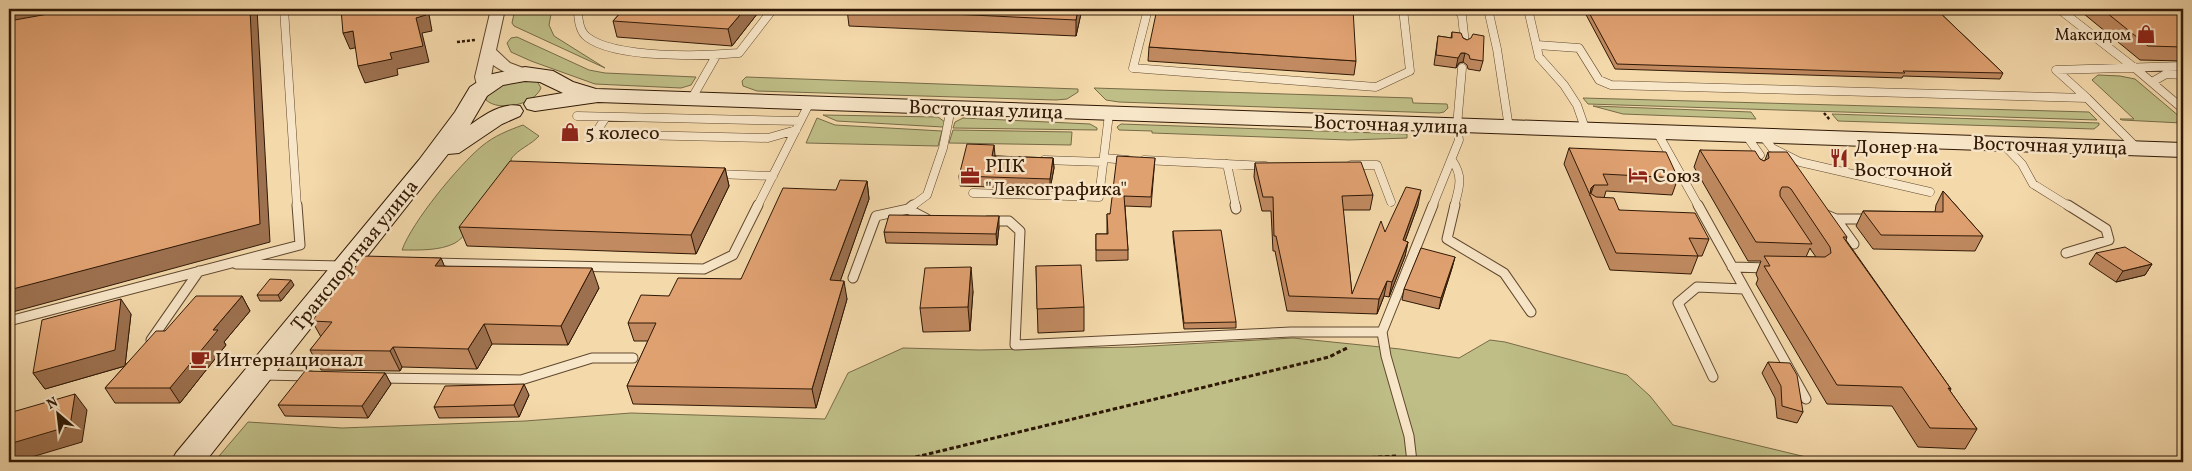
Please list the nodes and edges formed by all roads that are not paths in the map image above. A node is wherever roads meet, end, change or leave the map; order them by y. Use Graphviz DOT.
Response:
graph roads {
  1 [pos="284,9"];
  2 [pos="498,9"];
  3 [pos="578,9"];
  4 [pos="773,9"];
  5 [pos="1148,9"];
  6 [pos="1403,9"];
  7 [pos="1458,9"];
  8 [pos="1488,9"];
  9 [pos="1528,9"];
  10 [pos="2059,9"];
  11 [pos="1465,44"];
  12 [pos="1537,45"];
  13 [pos="489,51"];
  14 [pos="716,56"];
  15 [pos="2183,66"];
  16 [pos="1462,68"];
  17 [pos="2136,69"];
  18 [pos="525,74"];
  19 [pos="2183,75"];
  20 [pos="551,81"];
  21 [pos="2152,82"];
  22 [pos="480,92"];
  23 [pos="598,95"];
  24 [pos="692,98"];
  25 [pos="2087,98"];
  26 [pos="535,104"];
  27 [pos="951,108"];
  28 [pos="2183,109"];
  29 [pos="512,111"];
  30 [pos="804,112"];
  31 [pos="1109,114"];
  32 [pos="577,116"];
  33 [pos="606,116"];
  34 [pos="1457,126"];
  35 [pos="1509,128"];
  36 [pos="796,130"];
  37 [pos="1586,130"];
  38 [pos="1657,132"];
  39 [pos="1760,140"];
  40 [pos="2002,143"];
  41 [pos="2137,148"];
  42 [pos="2183,150"];
  43 [pos="1039,160"];
  44 [pos="1104,160"];
  45 [pos="1452,160"];
  46 [pos="1782,162"];
  47 [pos="1227,164"];
  48 [pos="428,165"];
  49 [pos="1337,165"];
  50 [pos="1277,166"];
  51 [pos="1757,173"];
  52 [pos="704,174"];
  53 [pos="773,176"];
  54 [pos="1930,192"];
  55 [pos="973,193"];
  56 [pos="1391,202"];
  57 [pos="908,209"];
  58 [pos="1236,209"];
  59 [pos="1814,209"];
  60 [pos="942,219"];
  61 [pos="1836,219"];
  62 [pos="980,220"];
  63 [pos="1882,220"];
  64 [pos="1854,244"];
  65 [pos="2066,252"];
  66 [pos="422,263"];
  67 [pos="224,264"];
  68 [pos="344,266"];
  69 [pos="1732,266"];
  70 [pos="1778,268"];
  71 [pos="199,270"];
  72 [pos="853,278"];
  73 [pos="1744,289"];
  74 [pos="1531,312"];
  75 [pos="9,321"];
  76 [pos="1382,332"];
  77 [pos="143,352"];
  78 [pos="633,358"];
  79 [pos="257,375"];
  80 [pos="325,377"];
  81 [pos="1713,377"];
  82 [pos="364,378"];
  83 [pos="1806,399"];
  84 [pos="1411,459"];
  85 [pos="187,462"];
  1 -- 67 [label="lane"];
  2 -- 13 [label="street"];
  3 -- 14 [label="lane"];
  4 -- 14 [label="lane"];
  5 -- 6 [label="lane"];
  7 -- 11 [label="lane"];
  8 -- 35 [label="lane"];
  9 -- 12 [label="lane"];
  10 -- 17 [label="lane"];
  12 -- 25 [label="lane"];
  12 -- 37 [label="lane"];
  13 -- 18 [label="street"];
  13 -- 22 [label="street"];
  14 -- 24 [label="lane"];
  15 -- 17 [label="lane"];
  16 -- 34 [label="lane"];
  17 -- 21 [label="lane"];
  17 -- 25 [label="lane"];
  18 -- 20 [label="street, Восточная улица"];
  18 -- 22 [label="street"];
  19 -- 21 [label="lane"];
  20 -- 23 [label="street, Восточная улица"];
  20 -- 26 [label="street"];
  21 -- 28 [label="lane"];
  22 -- 29 [label="street"];
  22 -- 48 [label="street"];
  23 -- 24 [label="street, Восточная улица"];
  23 -- 26 [label="street, Восточная улица"];
  24 -- 30 [label="street, Восточная улица"];
  25 -- 41 [label="lane"];
  26 -- 29 [label="street, Восточная улица"];
  27 -- 30 [label="street, Восточная улица"];
  27 -- 31 [label="street, Восточная улица"];
  27 -- 57 [label="lane"];
  29 -- 48 [label="street, Транспортная улица"];
  30 -- 33 [label="lane"];
  30 -- 36 [label="lane"];
  31 -- 34 [label="street, Восточная улица"];
  31 -- 44 [label="lane"];
  32 -- 33 [label="lane"];
  33 -- 36 [label="lane"];
  34 -- 35 [label="street, Восточная улица"];
  34 -- 45 [label="lane"];
  35 -- 37 [label="street, Восточная улица"];
  36 -- 53 [label="lane"];
  37 -- 38 [label="street, Восточная улица"];
  38 -- 39 [label="street, Восточная улица"];
  38 -- 69 [label="lane"];
  39 -- 40 [label="street, Восточная улица"];
  39 -- 46 [label="lane"];
  39 -- 51 [label="lane"];
  39 -- 54 [label="lane"];
  40 -- 41 [label="street, Восточная улица"];
  40 -- 65 [label="lane"];
  41 -- 42 [label="street, Восточная улица"];
  43 -- 44 [label="lane"];
  44 -- 47 [label="lane"];
  44 -- 55 [label="lane"];
  45 -- 74 [label="lane"];
  45 -- 76 [label="lane"];
  47 -- 50 [label="lane"];
  47 -- 58 [label="lane"];
  48 -- 68 [label="street, Транспортная улица"];
  49 -- 56 [label="lane"];
  52 -- 53 [label="lane"];
  53 -- 66 [label="lane"];
  57 -- 60 [label="lane"];
  57 -- 72 [label="lane"];
  59 -- 61 [label="lane"];
  61 -- 63 [label="lane"];
  61 -- 64 [label="lane"];
  62 -- 76 [label="lane"];
  67 -- 68 [label="lane"];
  67 -- 71 [label="lane"];
  68 -- 79 [label="street, Транспортная улица"];
  69 -- 70 [label="lane"];
  69 -- 73 [label="lane"];
  71 -- 75 [label="lane"];
  71 -- 77 [label="lane"];
  73 -- 81 [label="lane"];
  73 -- 83 [label="lane"];
  76 -- 84 [label="lane"];
  78 -- 82 [label="lane"];
  79 -- 80 [label="lane"];
  79 -- 85 [label="street, Транспортная улица"];
}
